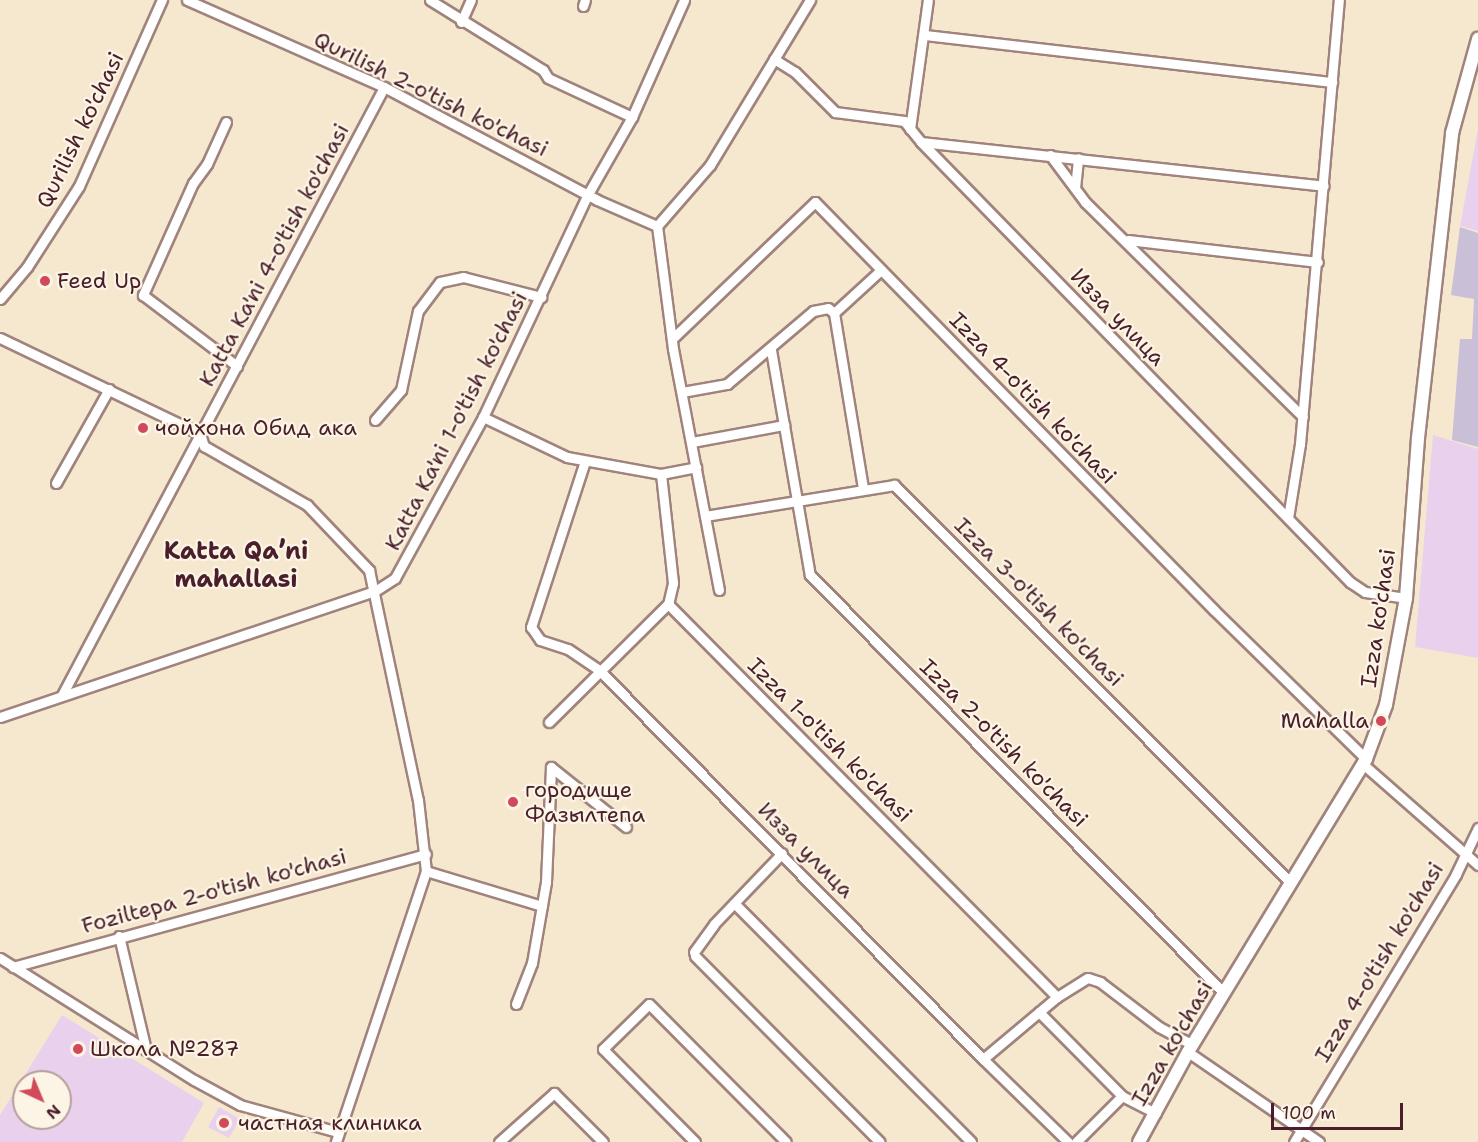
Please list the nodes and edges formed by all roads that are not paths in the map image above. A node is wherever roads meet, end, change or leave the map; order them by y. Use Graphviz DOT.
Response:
graph roads {
  1 [pos="162,0"];
  2 [pos="187,0"];
  3 [pos="430,0"];
  4 [pos="471,0"];
  5 [pos="684,0"];
  6 [pos="810,0"];
  7 [pos="928,0"];
  8 [pos="1339,0"];
  9 [pos="461,22"];
  10 [pos="925,35"];
  11 [pos="1478,39"];
  12 [pos="774,59"];
  13 [pos="1332,82"];
  14 [pos="384,87"];
  15 [pos="632,117"];
  16 [pos="226,122"];
  17 [pos="910,129"];
  18 [pos="921,142"];
  19 [pos="1050,155"];
  20 [pos="1078,158"];
  21 [pos="1324,186"];
  22 [pos="1075,188"];
  23 [pos="588,194"];
  24 [pos="657,226"];
  25 [pos="1128,240"];
  26 [pos="1318,262"];
  27 [pos="881,270"];
  28 [pos="542,297"];
  29 [pos="0,299"];
  30 [pos="834,313"];
  31 [pos="0,338"];
  32 [pos="672,339"];
  33 [pos="771,350"];
  34 [pos="237,366"];
  35 [pos="109,389"];
  36 [pos="682,392"];
  37 [pos="483,417"];
  38 [pos="1303,417"];
  39 [pos="375,420"];
  40 [pos="784,425"];
  41 [pos="200,434"];
  42 [pos="692,442"];
  43 [pos="585,461"];
  44 [pos="696,467"];
  45 [pos="661,474"];
  46 [pos="56,483"];
  47 [pos="863,489"];
  48 [pos="794,501"];
  49 [pos="705,516"];
  50 [pos="1288,518"];
  51 [pos="719,590"];
  52 [pos="375,591"];
  53 [pos="1406,598"];
  54 [pos="668,604"];
  55 [pos="599,670"];
  56 [pos="62,695"];
  57 [pos="0,717"];
  58 [pos="549,722"];
  59 [pos="1364,762"];
  60 [pos="626,827"];
  61 [pos="1478,828"];
  62 [pos="782,853"];
  63 [pos="426,854"];
  64 [pos="1463,854"];
  65 [pos="1478,865"];
  66 [pos="426,871"];
  67 [pos="1290,882"];
  68 [pos="735,904"];
  69 [pos="542,906"];
  70 [pos="119,936"];
  71 [pos="0,958"];
  72 [pos="13,967"];
  73 [pos="1224,993"];
  74 [pos="1057,996"];
  75 [pos="516,1004"];
  76 [pos="1039,1012"];
  77 [pos="1191,1048"];
  78 [pos="146,1050"];
  79 [pos="983,1059"];
  80 [pos="1122,1096"];
  81 [pos="1156,1113"];
  82 [pos="1302,1130"];
  83 [pos="338,1132"];
  84 [pos="336,1142"];
  85 [pos="501,1142"];
  86 [pos="603,1142"];
  87 [pos="694,1142"];
  88 [pos="786,1142"];
  89 [pos="880,1142"];
  90 [pos="971,1142"];
  91 [pos="1068,1142"];
  92 [pos="1076,1142"];
  93 [pos="1139,1142"];
  94 [pos="1294,1142"];
  95 [pos="1319,1142"];
  1 -- 29 [label="street, Qurilish ko'chasi"];
  2 -- 14 [label="street, Qurilish 2-o'tish ko'chasi"];
  3 -- 9 [label="street"];
  4 -- 9 [label="street"];
  5 -- 15 [label="street, Katta Ka'ni 1-o'tish ko'chasi"];
  6 -- 12 [label="street"];
  7 -- 10 [label="street"];
  8 -- 13 [label="street"];
  9 -- 15 [label="street"];
  10 -- 13 [label="street"];
  10 -- 17 [label="street"];
  11 -- 53 [label="main road, Izza ko'chasi"];
  12 -- 17 [label="street"];
  12 -- 24 [label="street"];
  13 -- 21 [label="street"];
  14 -- 23 [label="street, Qurilish 2-o'tish ko'chasi"];
  14 -- 34 [label="street, Katta Ka'ni 4-o'tish ko'chasi"];
  15 -- 23 [label="street, Katta Ka'ni 1-o'tish ko'chasi"];
  16 -- 34 [label="street"];
  17 -- 18 [label="street, Изза улица"];
  18 -- 19 [label="street"];
  18 -- 50 [label="street, Изза улица"];
  19 -- 20 [label="street"];
  19 -- 22 [label="street"];
  20 -- 21 [label="street"];
  20 -- 22 [label="street"];
  21 -- 26 [label="street"];
  22 -- 25 [label="street"];
  23 -- 24 [label="street, Qurilish 2-o'tish ko'chasi"];
  23 -- 28 [label="street, Katta Ka'ni 1-o'tish ko'chasi"];
  24 -- 32 [label="street"];
  25 -- 26 [label="street"];
  25 -- 38 [label="street"];
  26 -- 38 [label="street"];
  27 -- 30 [label="street"];
  27 -- 32 [label="street, Izza 4-o'tish ko'chasi"];
  27 -- 59 [label="street, Izza 4-o'tish ko'chasi"];
  28 -- 37 [label="street, Katta Ka'ni 1-o'tish ko'chasi"];
  28 -- 39 [label="street"];
  30 -- 33 [label="street"];
  30 -- 47 [label="street"];
  31 -- 35 [label="street"];
  32 -- 36 [label="street"];
  33 -- 36 [label="street"];
  33 -- 40 [label="street, Izza 2-o'tish ko'chasi"];
  34 -- 41 [label="street, Katta Ka'ni 4-o'tish ko'chasi"];
  35 -- 41 [label="street"];
  35 -- 46 [label="street"];
  36 -- 42 [label="street"];
  37 -- 43 [label="street"];
  37 -- 52 [label="street, Katta Ka'ni 1-o'tish ko'chasi"];
  38 -- 50 [label="street"];
  40 -- 42 [label="street"];
  40 -- 48 [label="street, Izza 2-o'tish ko'chasi"];
  41 -- 52 [label="street"];
  41 -- 56 [label="street, Katta Ka'ni 4-o'tish ko'chasi"];
  42 -- 44 [label="street"];
  43 -- 45 [label="street"];
  43 -- 55 [label="street, Изза улица"];
  44 -- 45 [label="street"];
  44 -- 49 [label="street"];
  45 -- 54 [label="street"];
  47 -- 48 [label="street, Izza 3-o'tish ko'chasi"];
  47 -- 67 [label="street, Izza 3-o'tish ko'chasi"];
  48 -- 49 [label="street, Izza 3-o'tish ko'chasi"];
  48 -- 73 [label="street, Izza 2-o'tish ko'chasi"];
  49 -- 51 [label="street"];
  50 -- 53 [label="street, Изза улица"];
  52 -- 56 [label="street, Katta Ka'ni 1-o'tish ko'chasi"];
  52 -- 63 [label="street"];
  53 -- 59 [label="main road, Izza ko'chasi"];
  54 -- 55 [label="street"];
  54 -- 74 [label="street, Izza 1-o'tish ko'chasi"];
  55 -- 58 [label="street"];
  55 -- 62 [label="street, Изза улица"];
  56 -- 57 [label="street, Katta Ka'ni 1-o'tish ko'chasi"];
  59 -- 64 [label="street, Izza 4-o'tish ko'chasi"];
  59 -- 67 [label="main road, Izza ko'chasi"];
  60 -- 69 [label="street"];
  61 -- 64 [label="street"];
  62 -- 68 [label="street"];
  62 -- 79 [label="street, Изза улица"];
  63 -- 66 [label="street"];
  63 -- 70 [label="street, Foziltepa 2-o'tish ko'chasi"];
  64 -- 65 [label="street"];
  64 -- 82 [label="street, Izza 4-o'tish ko'chasi"];
  66 -- 69 [label="street"];
  66 -- 83 [label="street"];
  67 -- 73 [label="main road, Izza ko'chasi"];
  68 -- 89 [label="street"];
  68 -- 90 [label="street"];
  69 -- 75 [label="street"];
  70 -- 72 [label="street, Foziltepa 2-o'tish ko'chasi"];
  70 -- 78 [label="street"];
  71 -- 72 [label="street"];
  72 -- 78 [label="street"];
  73 -- 77 [label="main road, Izza ko'chasi"];
  74 -- 76 [label="street"];
  74 -- 77 [label="street"];
  76 -- 79 [label="street"];
  76 -- 80 [label="street"];
  77 -- 81 [label="main road, Izza ko'chasi"];
  77 -- 82 [label="street"];
  78 -- 83 [label="street"];
  79 -- 91 [label="street, Изза улица"];
  80 -- 81 [label="street"];
  80 -- 92 [label="street"];
  81 -- 93 [label="main road, Izza ko'chasi"];
  82 -- 94 [label="street, Izza 4-o'tish ko'chasi"];
  82 -- 95 [label="street"];
  83 -- 84 [label="street"];
  85 -- 86 [label="street"];
  87 -- 88 [label="street"];
}
